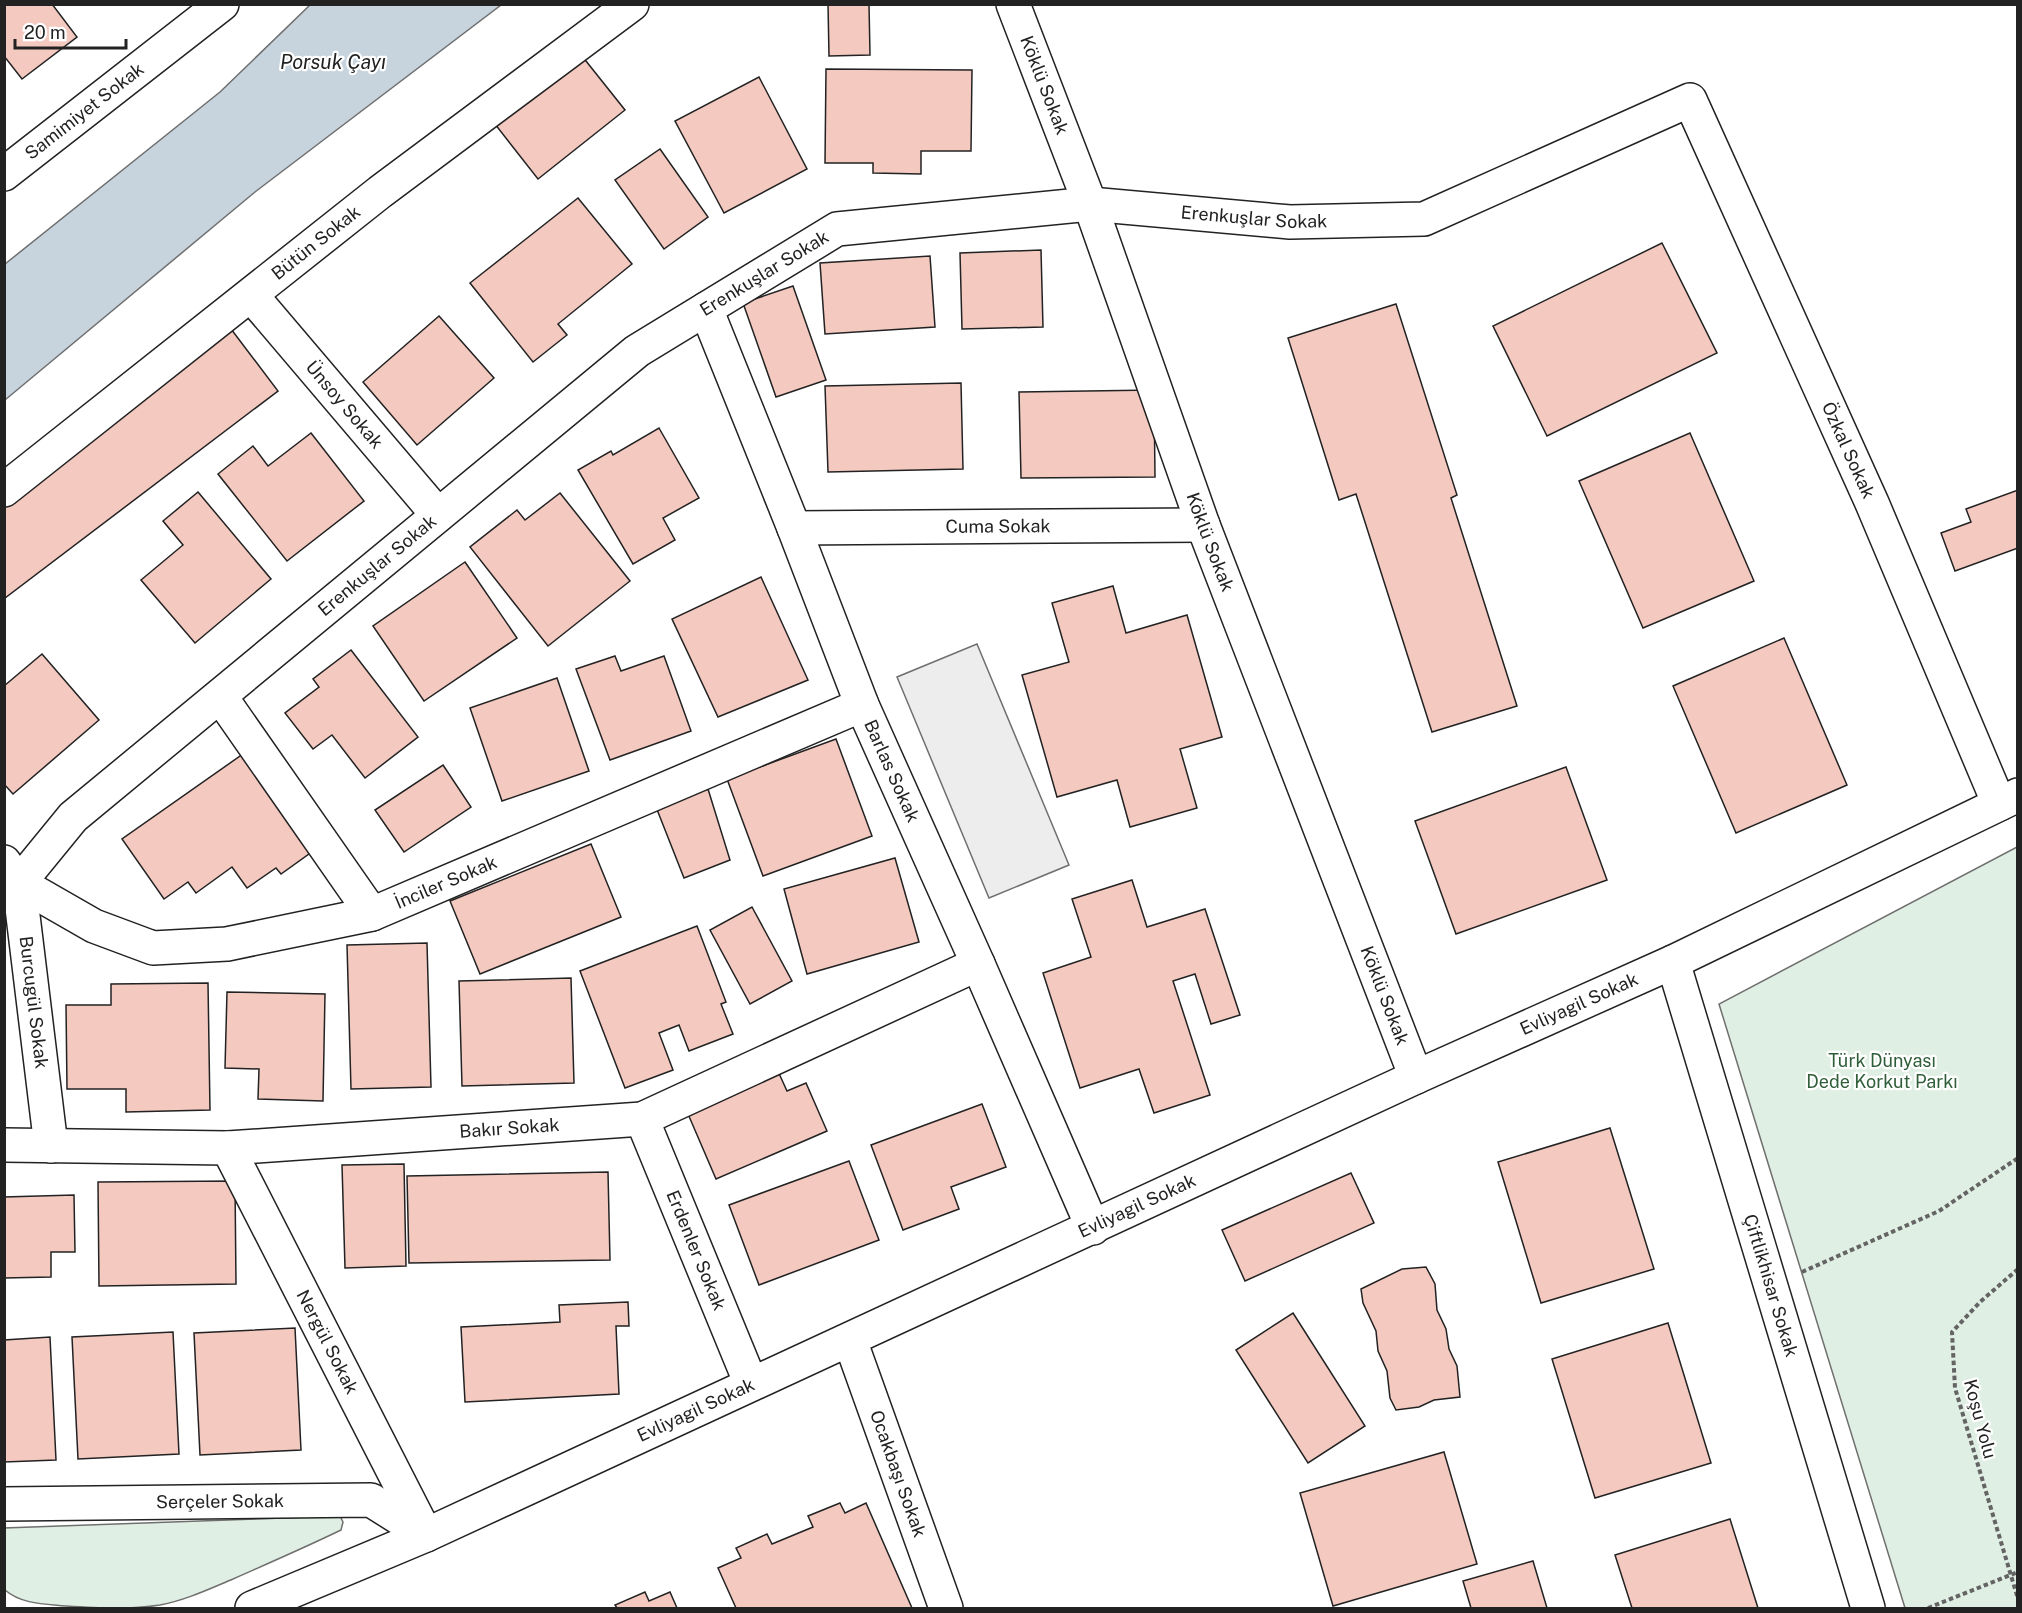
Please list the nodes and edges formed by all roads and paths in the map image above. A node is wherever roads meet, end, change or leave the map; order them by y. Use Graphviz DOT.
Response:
graph roads {
  1 [pos="222,4"];
  2 [pos="632,4"];
  3 [pos="1013,4"];
  4 [pos="1690,100"];
  5 [pos="4,174"];
  6 [pos="1090,204"];
  7 [pos="251,295"];
  8 [pos="706,309"];
  9 [pos="4,490"];
  10 [pos="438,516"];
  11 [pos="1203,525"];
  12 [pos="794,528"];
  13 [pos="220,696"];
  14 [pos="862,705"];
  15 [pos="2008,800"];
  16 [pos="12,872"];
  17 [pos="372,914"];
  18 [pos="1673,962"];
  19 [pos="978,964"];
  20 [pos="1416,1077"];
  21 [pos="642,1119"];
  22 [pos="4,1145"];
  23 [pos="51,1146"];
  24 [pos="228,1148"];
  25 [pos="2018,1158"];
  26 [pos="1093,1228"];
  27 [pos="2018,1269"];
  28 [pos="1770,1283"];
  29 [pos="850,1340"];
  30 [pos="751,1384"];
  31 [pos="4,1504"];
  32 [pos="426,1535"];
  33 [pos="2018,1572"];
  34 [pos="2010,1575"];
  35 [pos="2018,1599"];
  36 [pos="252,1608"];
  37 [pos="946,1608"];
  38 [pos="1868,1608"];
  39 [pos="1928,1608"];
  1 -- 5 [label="street, Samimiyet Sokak"];
  2 -- 7 [label="street, Bütün Sokak"];
  3 -- 6 [label="street, Köklü Sokak"];
  4 -- 6 [label="street, Erenkuşlar Sokak"];
  4 -- 15 [label="street, Özkal Sokak"];
  6 -- 8 [label="street, Erenkuşlar Sokak"];
  6 -- 11 [label="street, Köklü Sokak"];
  7 -- 9 [label="street, Bütün Sokak"];
  7 -- 10 [label="street, Ünsoy Sokak"];
  8 -- 10 [label="street, Erenkuşlar Sokak"];
  8 -- 12 [label="street, Barlas Sokak"];
  10 -- 13 [label="street, Erenkuşlar Sokak"];
  11 -- 12 [label="street, Cuma Sokak"];
  11 -- 20 [label="street, Köklü Sokak"];
  12 -- 14 [label="street, Barlas Sokak"];
  13 -- 16 [label="street, Erenkuşlar Sokak"];
  13 -- 17 [label="street"];
  14 -- 17 [label="street, İnciler Sokak"];
  14 -- 19 [label="street, Barlas Sokak"];
  15 -- 18 [label="street, Evliyagil Sokak"];
  16 -- 17 [label="street, İnciler Sokak"];
  16 -- 23 [label="street, Burcugül Sokak"];
  18 -- 20 [label="street, Evliyagil Sokak"];
  18 -- 28 [label="street, Çiftlikhisar Sokak"];
  19 -- 21 [label="street, Bakır Sokak"];
  19 -- 26 [label="street, Barlas Sokak"];
  20 -- 26 [label="street, Evliyagil Sokak"];
  21 -- 24 [label="street, Bakır Sokak"];
  21 -- 30 [label="street, Erdenler Sokak"];
  22 -- 23 [label="street, Bakır Sokak"];
  23 -- 24 [label="street, Bakır Sokak"];
  24 -- 32 [label="street, Nergül Sokak"];
  25 -- 28 [label="path"];
  26 -- 29 [label="street, Evliyagil Sokak"];
  27 -- 34 [label="path, Koşu Yolu"];
  28 -- 38 [label="street, Çiftlikhisar Sokak"];
  29 -- 30 [label="street, Evliyagil Sokak"];
  29 -- 37 [label="street, Ocakbaşı Sokak"];
  30 -- 32 [label="street, Evliyagil Sokak"];
  31 -- 32 [label="street, Serçeler Sokak"];
  32 -- 36 [label="street, Evliyagil Sokak"];
  33 -- 34 [label="path"];
  34 -- 35 [label="path, Koşu Yolu"];
  34 -- 39 [label="path"];
}
